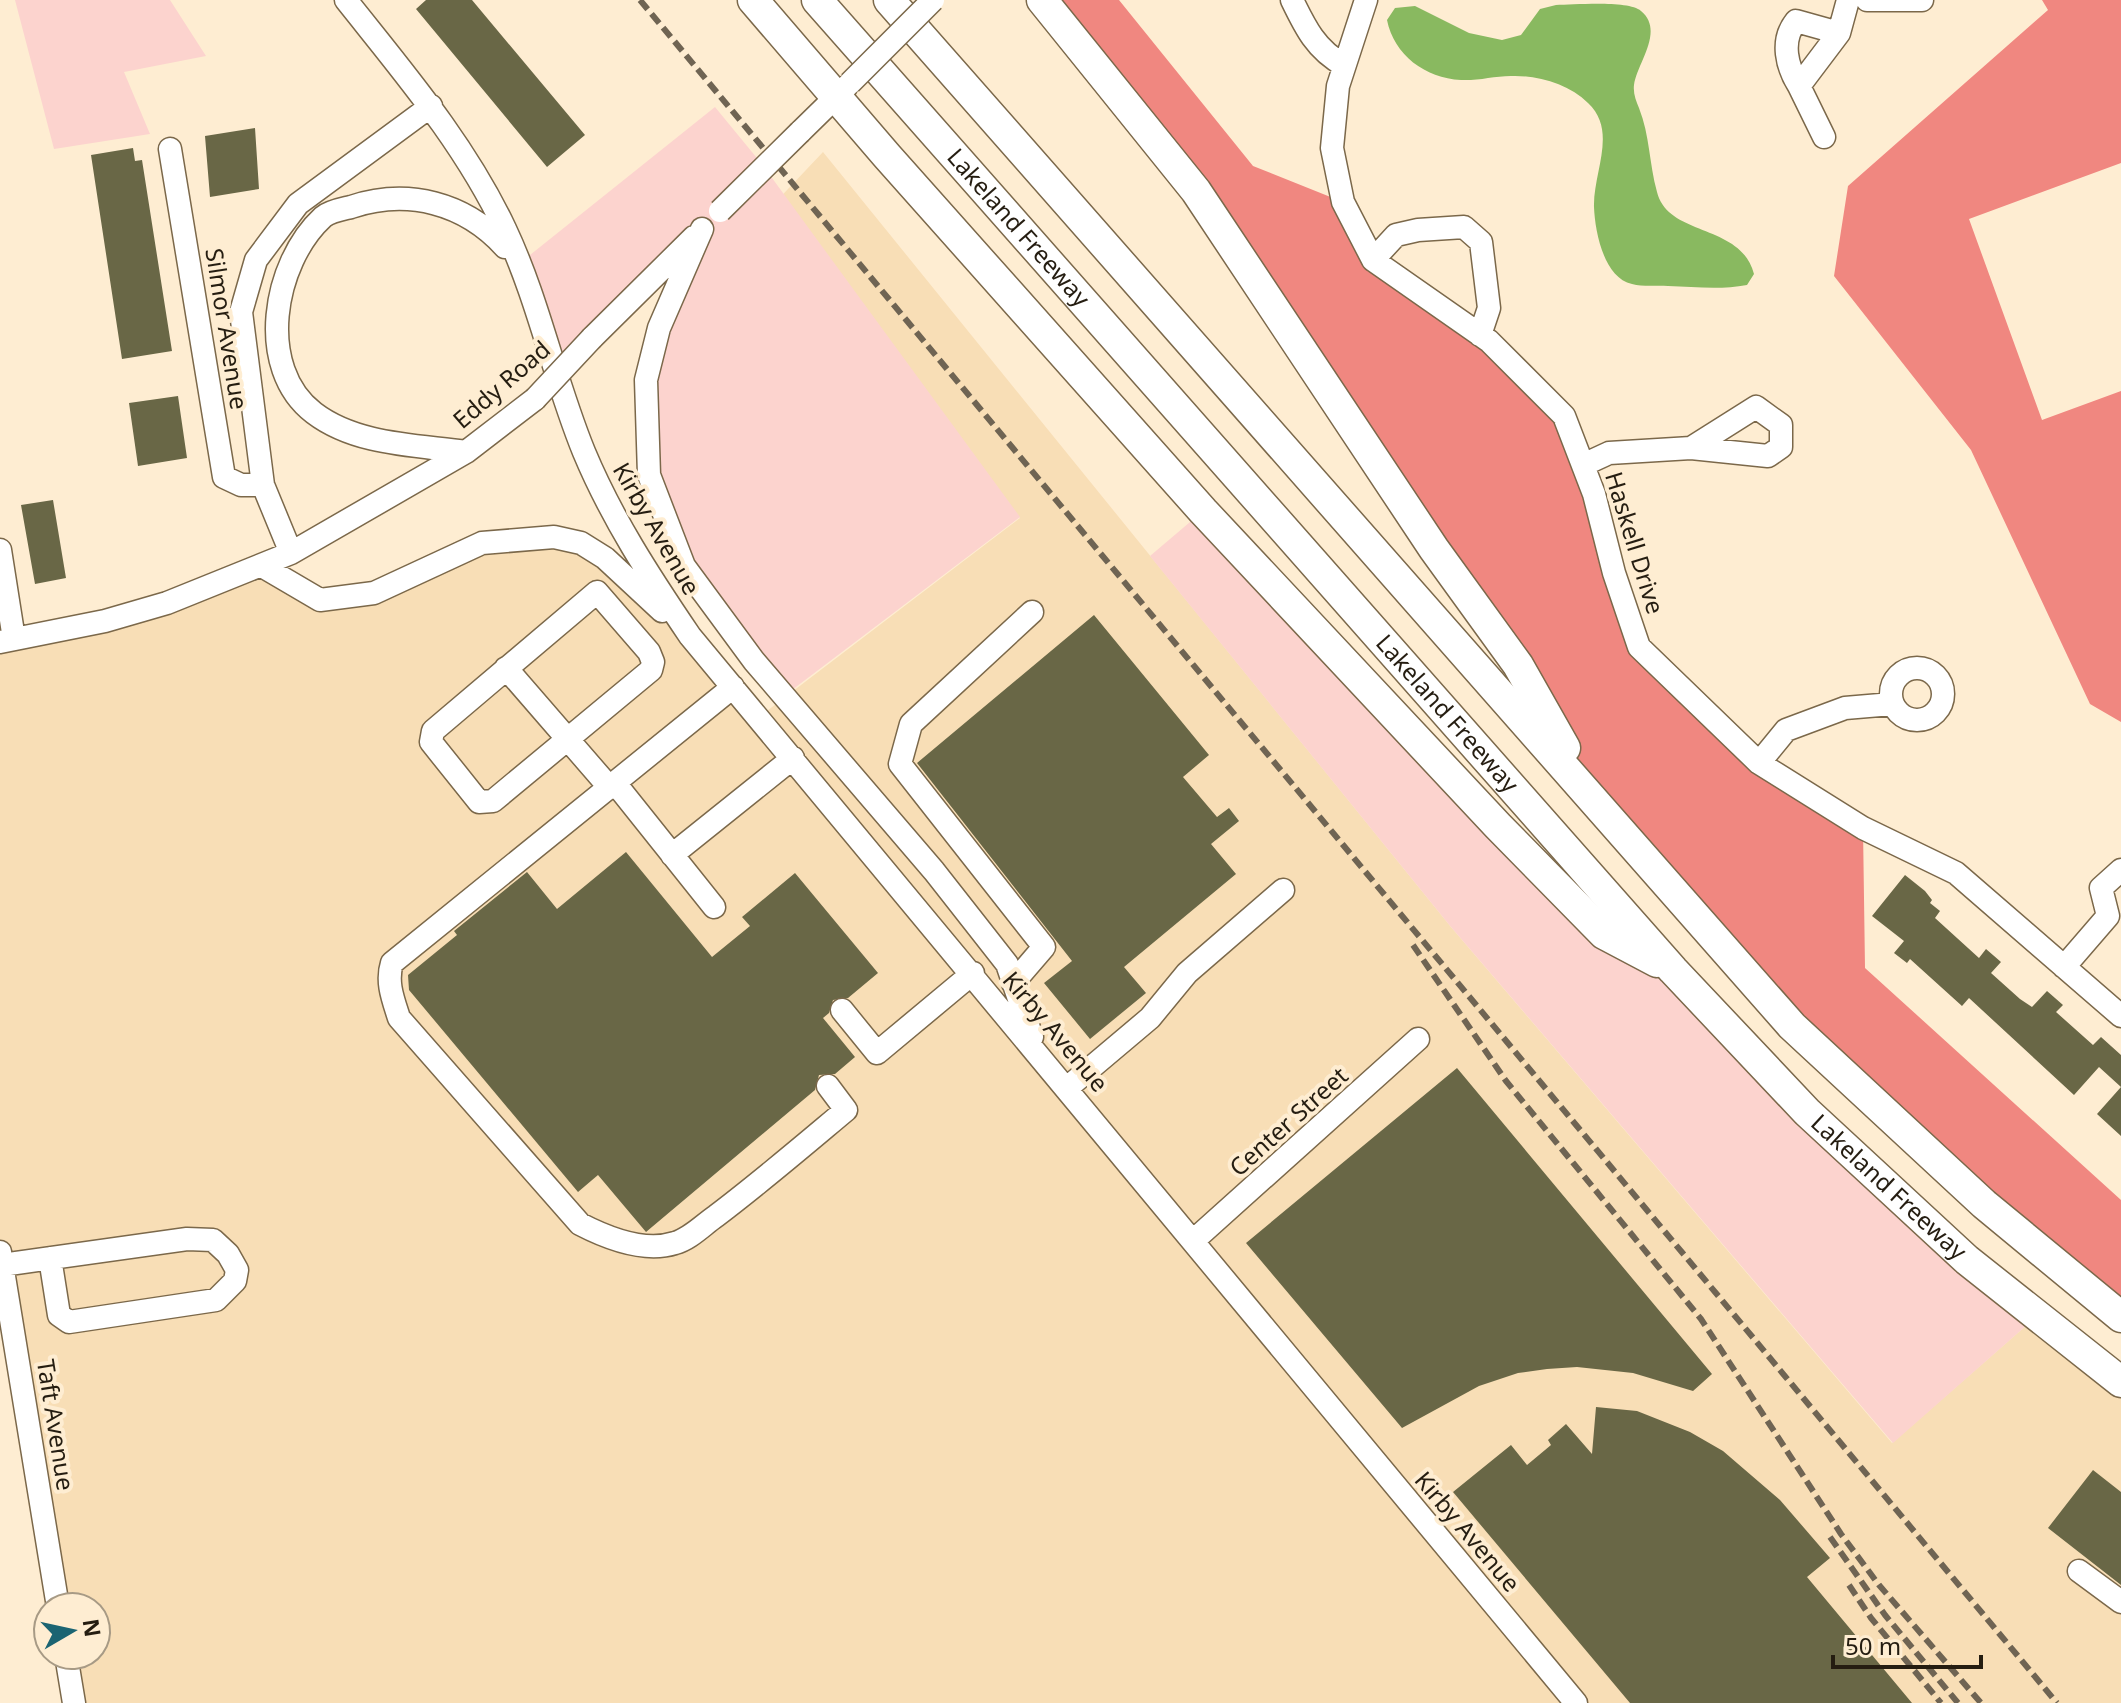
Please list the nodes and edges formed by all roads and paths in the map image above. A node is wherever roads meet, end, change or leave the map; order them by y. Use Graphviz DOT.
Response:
graph roads {
  1 [pos="346,0"];
  2 [pos="753,0"];
  3 [pos="817,0"];
  4 [pos="889,0"];
  5 [pos="933,0"];
  6 [pos="1042,0"];
  7 [pos="1292,0"];
  8 [pos="1366,0"];
  9 [pos="1848,0"];
  10 [pos="1867,0"];
  11 [pos="1922,0"];
  12 [pos="1839,33"];
  13 [pos="1344,65"];
  14 [pos="1799,86"];
  15 [pos="842,90"];
  16 [pos="431,106"];
  17 [pos="1824,137"];
  18 [pos="170,149"];
  19 [pos="370,153"];
  20 [pos="325,215"];
  21 [pos="702,229"];
  22 [pos="1373,260"];
  23 [pos="520,263"];
  24 [pos="1480,335"];
  25 [pos="1691,448"];
  26 [pos="466,452"];
  27 [pos="1583,465"];
  28 [pos="263,485"];
  29 [pos="0,550"];
  30 [pos="291,553"];
  31 [pos="262,566"];
  32 [pos="1032,612"];
  33 [pos="690,636"];
  34 [pos="7,640"];
  35 [pos="506,668"];
  36 [pos="733,687"];
  37 [pos="1892,704"];
  38 [pos="568,738"];
  39 [pos="793,758"];
  40 [pos="1759,763"];
  41 [pos="612,786"];
  42 [pos="1593,798"];
  43 [pos="672,855"];
  44 [pos="2121,870"];
  45 [pos="1283,890"];
  46 [pos="714,907"];
  47 [pos="2114,918"];
  48 [pos="2064,967"];
  49 [pos="1673,970"];
  50 [pos="973,973"];
  51 [pos="1013,983"];
  52 [pos="842,1010"];
  53 [pos="2121,1016"];
  54 [pos="1418,1039"];
  55 [pos="1036,1049"];
  56 [pos="828,1086"];
  57 [pos="1067,1088"];
  58 [pos="1193,1241"];
  59 [pos="50,1258"];
  60 [pos="2,1273"];
  61 [pos="2121,1317"];
  62 [pos="2121,1382"];
  63 [pos="2079,1571"];
  64 [pos="55,1591"];
  65 [pos="2121,1602"];
  66 [pos="69,1671"];
  67 [pos="74,1703"];
  68 [pos="1576,1703"];
  1 -- 16 [label="street, Kirby Avenue"];
  2 -- 15 [label="highway"];
  3 -- 49 [label="highway, Lakeland Freeway"];
  4 -- 42 [label="highway"];
  5 -- 15 [label="street, Eddy Road, bridge"];
  6 -- 42 [label="highway"];
  7 -- 13 [label="street"];
  8 -- 13 [label="street, Haskell Drive"];
  9 -- 12 [label="street"];
  10 -- 11 [label="street"];
  12 -- 14 [label="street"];
  12 -- 14 [label="street"];
  13 -- 22 [label="street, Haskell Drive"];
  14 -- 17 [label="street"];
  15 -- 21 [label="street, Eddy Road, bridge"];
  15 -- 49 [label="highway"];
  16 -- 19 [label="street"];
  16 -- 23 [label="street, Kirby Avenue"];
  18 -- 28 [label="street, Silmor Avenue"];
  19 -- 20 [label="street"];
  19 -- 28 [label="street"];
  20 -- 23 [label="street"];
  20 -- 26 [label="street"];
  21 -- 26 [label="street, Eddy Road, bridge"];
  21 -- 51 [label="street"];
  22 -- 24 [label="street, Haskell Drive"];
  22 -- 24 [label="street"];
  23 -- 33 [label="street, Kirby Avenue"];
  24 -- 27 [label="street, Haskell Drive"];
  25 -- 27 [label="street"];
  26 -- 30 [label="street, Eddy Road"];
  27 -- 40 [label="street, Haskell Drive"];
  28 -- 30 [label="street"];
  29 -- 34 [label="street"];
  30 -- 31 [label="street, Eddy Road"];
  31 -- 33 [label="street"];
  31 -- 34 [label="street, Eddy Road"];
  32 -- 51 [label="street"];
  33 -- 36 [label="street, Kirby Avenue"];
  35 -- 38 [label="street"];
  35 -- 38 [label="street"];
  35 -- 38 [label="street"];
  36 -- 39 [label="street, Kirby Avenue"];
  36 -- 41 [label="street"];
  37 -- 40 [label="street"];
  38 -- 41 [label="street"];
  39 -- 43 [label="street"];
  39 -- 50 [label="street, Kirby Avenue"];
  40 -- 48 [label="street, Haskell Drive"];
  41 -- 43 [label="street"];
  41 -- 56 [label="street"];
  42 -- 61 [label="highway"];
  43 -- 46 [label="street"];
  44 -- 47 [label="street"];
  45 -- 57 [label="street"];
  47 -- 48 [label="street"];
  48 -- 53 [label="street, Haskell Drive"];
  49 -- 62 [label="highway, Lakeland Freeway"];
  50 -- 52 [label="street"];
  50 -- 55 [label="street, Kirby Avenue"];
  51 -- 55 [label="street"];
  54 -- 58 [label="street, Center Street"];
  55 -- 57 [label="street, Kirby Avenue"];
  57 -- 58 [label="street, Kirby Avenue"];
  58 -- 68 [label="street, Kirby Avenue"];
  59 -- 59 [label="street"];
  59 -- 60 [label="street"];
  60 -- 64 [label="street, Taft Avenue"];
  63 -- 65 [label="street"];
  66 -- 67 [label="street"];
}
